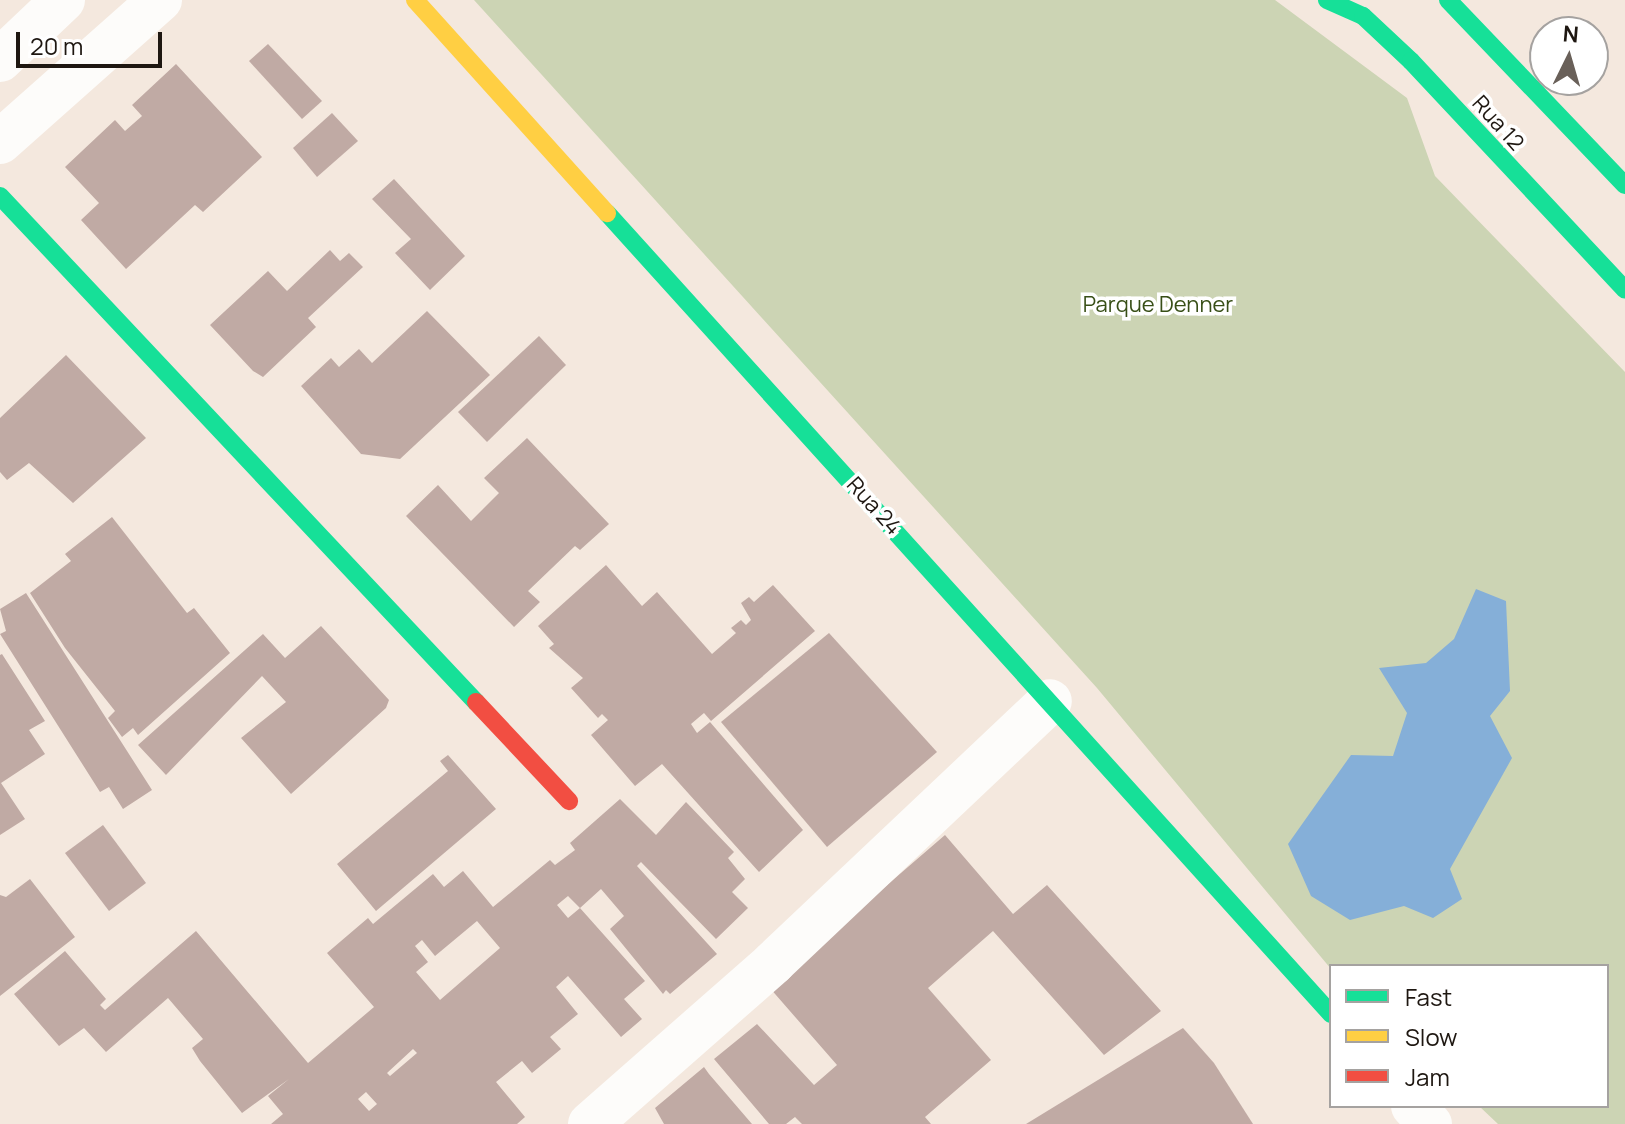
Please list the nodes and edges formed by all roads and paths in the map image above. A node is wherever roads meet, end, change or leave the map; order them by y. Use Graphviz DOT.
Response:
graph roads {
  1 [pos="63,0"];
  2 [pos="160,0"];
  3 [pos="415,0"];
  4 [pos="1327,0"];
  5 [pos="1448,0"];
  6 [pos="0,60"];
  7 [pos="0,142"];
  8 [pos="1625,185"];
  9 [pos="0,196"];
  10 [pos="1625,290"];
  11 [pos="1050,701"];
  12 [pos="569,801"];
  13 [pos="1329,1012"];
  14 [pos="1415,1108"];
  15 [pos="611,1117"];
  16 [pos="1430,1124"];
  1 -- 6 [label="street"];
  2 -- 7 [label="street"];
  3 -- 11 [label="street, Rua 24"];
  4 -- 10 [label="street, Rua 12"];
  5 -- 8 [label="street"];
  9 -- 12 [label="street"];
  11 -- 13 [label="street, Rua 24"];
  11 -- 15 [label="street"];
  14 -- 16 [label="street"];
}
